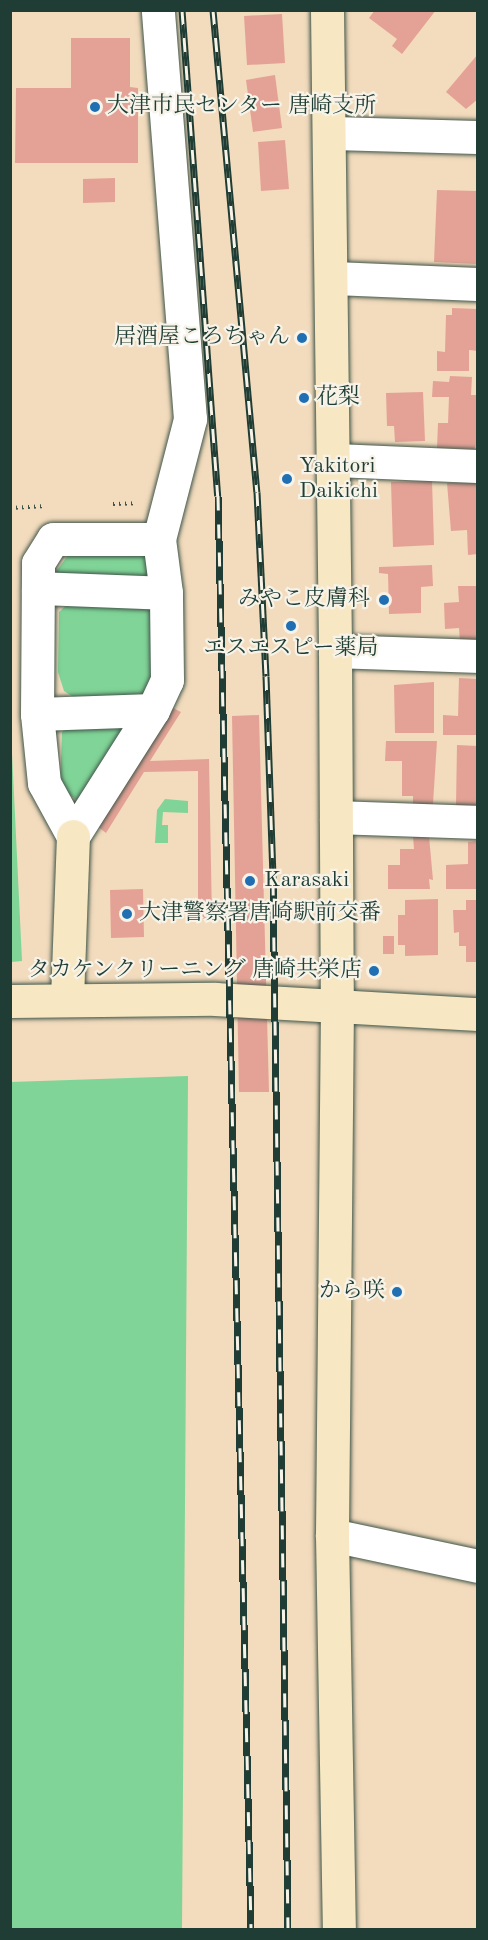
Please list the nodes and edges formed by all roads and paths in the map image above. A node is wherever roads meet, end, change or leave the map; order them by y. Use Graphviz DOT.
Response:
graph roads {
  1 [pos="158,10"];
  2 [pos="327,10"];
  3 [pos="331,133"];
  4 [pos="477,137"];
  5 [pos="333,278"];
  6 [pos="477,284"];
  7 [pos="334,460"];
  8 [pos="477,466"];
  9 [pos="159,539"];
  10 [pos="38,588"];
  11 [pos="166,593"];
  12 [pos="335,651"];
  13 [pos="477,656"];
  14 [pos="153,710"];
  15 [pos="37,714"];
  16 [pos="336,817"];
  17 [pos="477,822"];
  18 [pos="73,836"];
  19 [pos="67,999"];
  20 [pos="10,1001"];
  21 [pos="337,1004"];
  22 [pos="477,1014"];
  23 [pos="332,1535"];
  24 [pos="475,1561"];
  25 [pos="339,1929"];
  1 -- 9 [label="street"];
  2 -- 3 [label="street"];
  3 -- 4 [label="street"];
  3 -- 5 [label="street"];
  5 -- 6 [label="street"];
  5 -- 7 [label="street"];
  7 -- 8 [label="street"];
  7 -- 12 [label="street"];
  9 -- 10 [label="street"];
  9 -- 11 [label="street"];
  10 -- 11 [label="street"];
  10 -- 15 [label="street"];
  11 -- 14 [label="street"];
  12 -- 13 [label="street"];
  12 -- 16 [label="street"];
  14 -- 15 [label="street"];
  14 -- 18 [label="street"];
  15 -- 18 [label="street"];
  16 -- 17 [label="street"];
  16 -- 21 [label="street"];
  18 -- 19 [label="street"];
  19 -- 20 [label="street"];
  19 -- 21 [label="street"];
  21 -- 22 [label="street"];
  21 -- 23 [label="street"];
  23 -- 24 [label="street"];
  23 -- 25 [label="street"];
}
